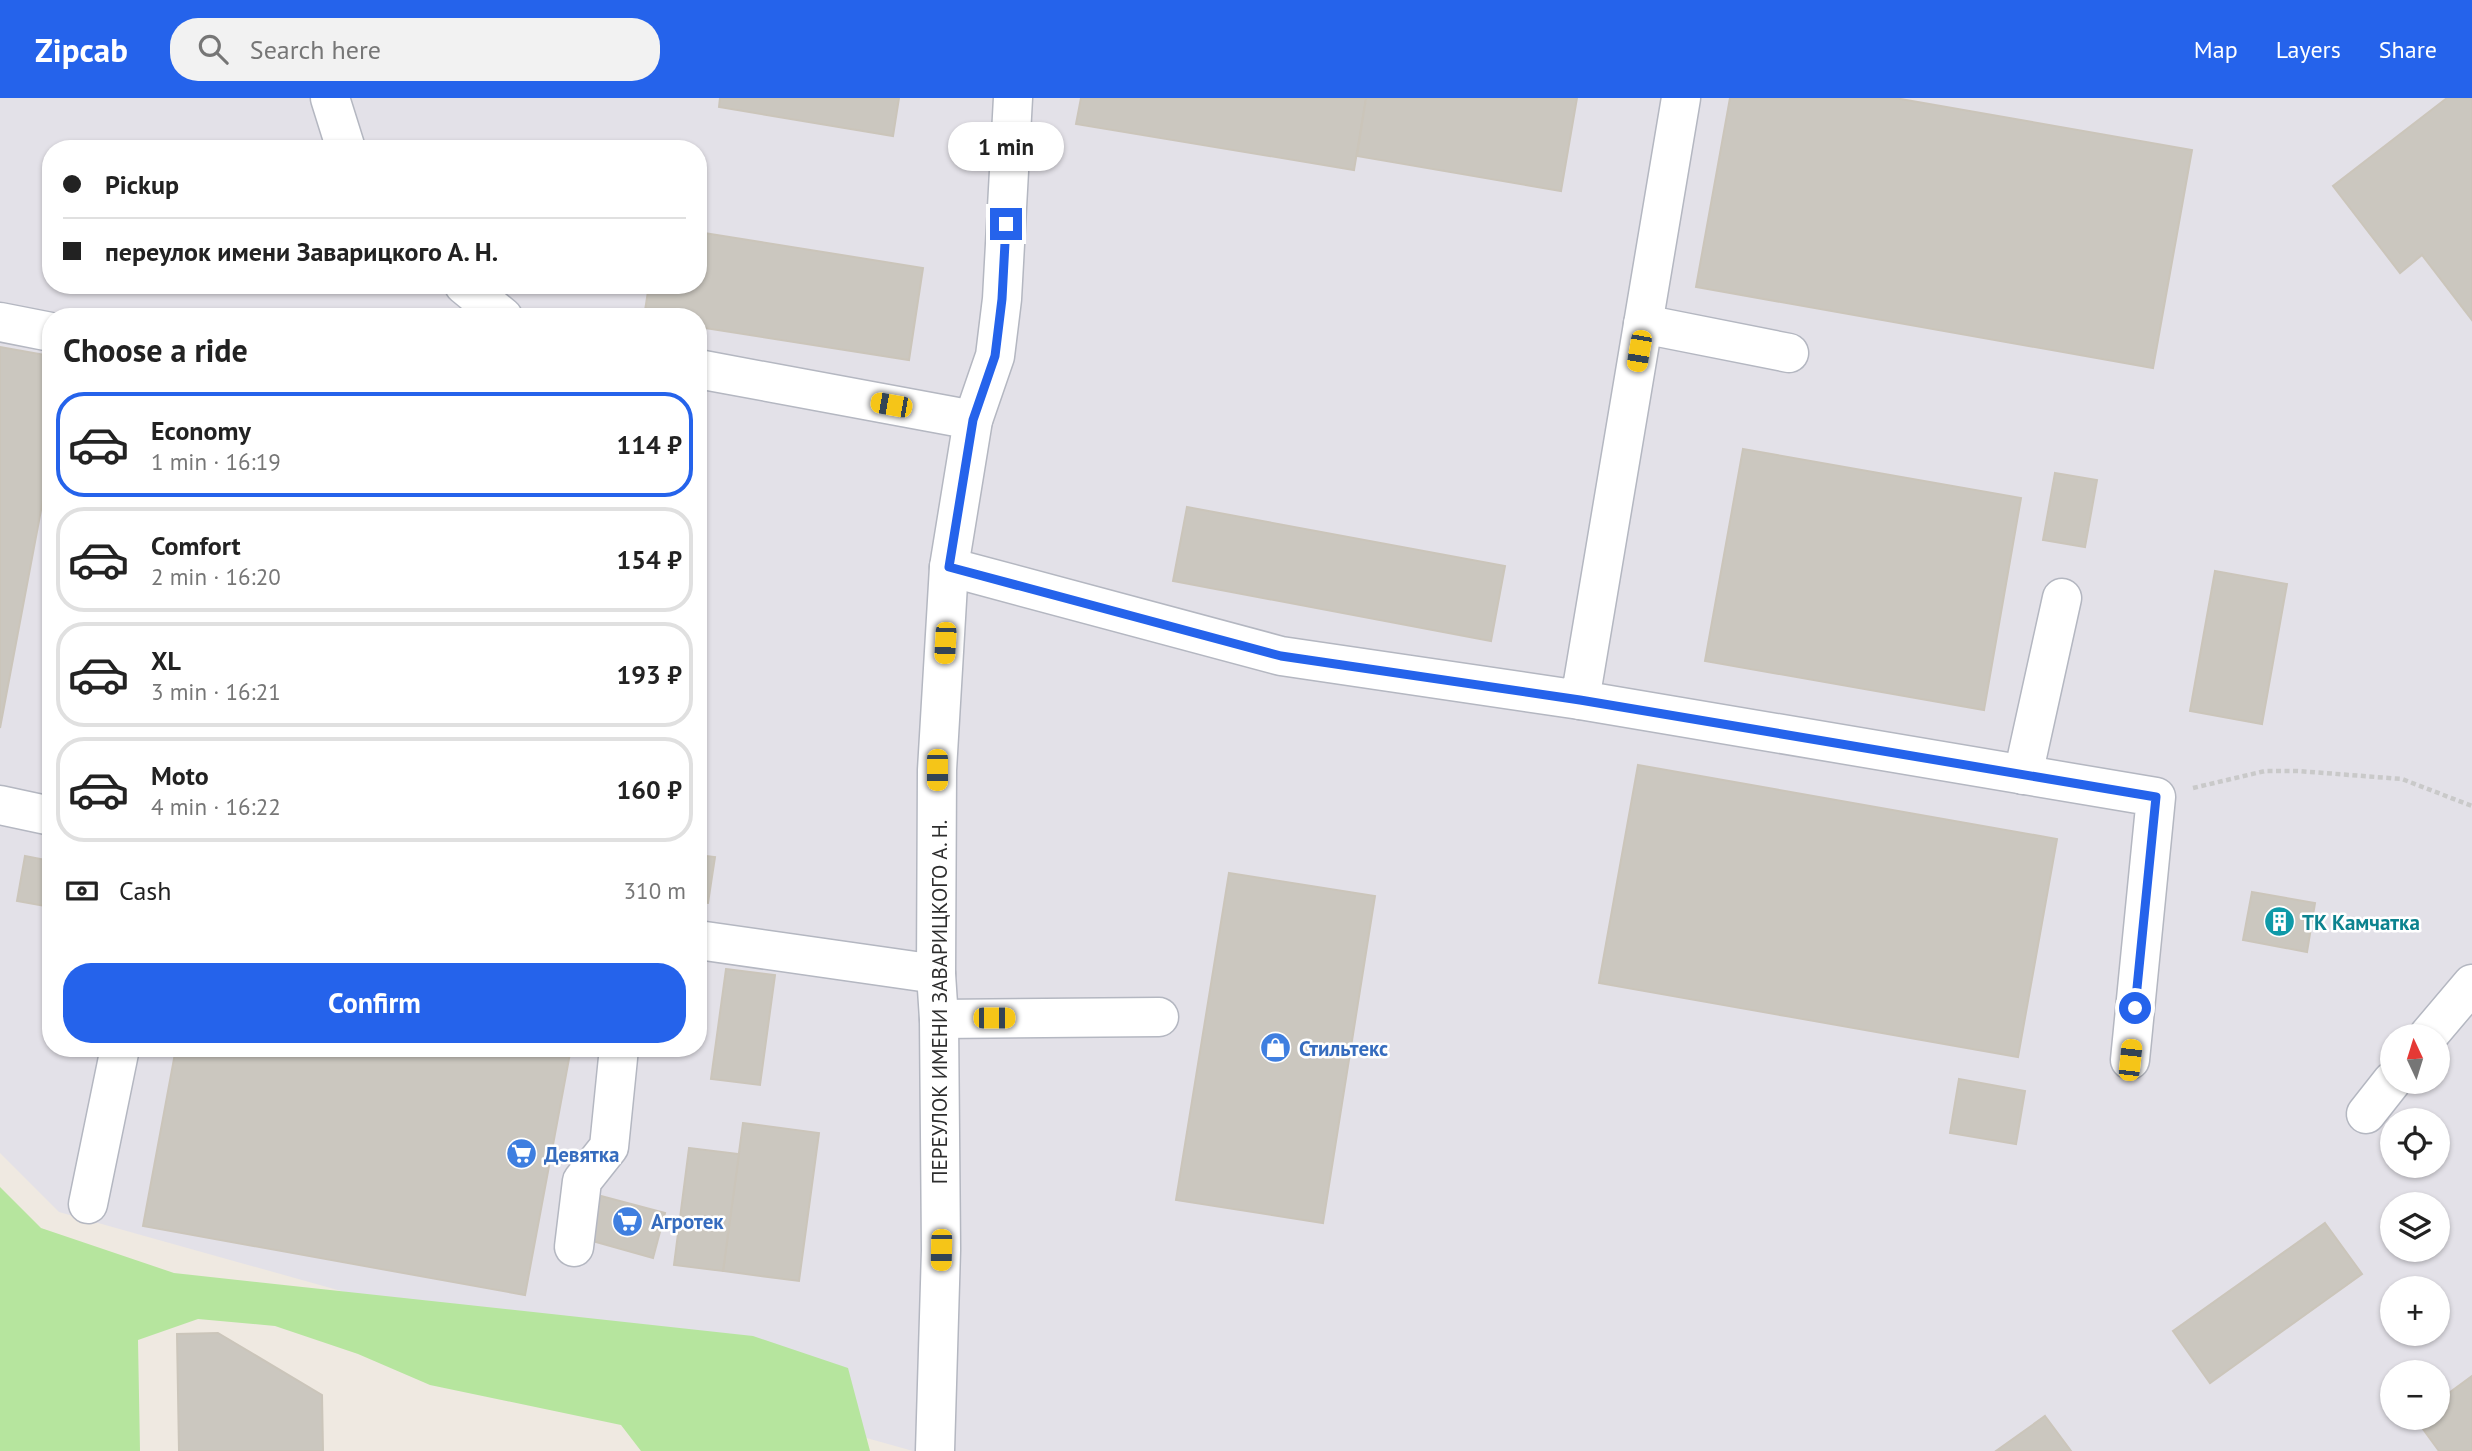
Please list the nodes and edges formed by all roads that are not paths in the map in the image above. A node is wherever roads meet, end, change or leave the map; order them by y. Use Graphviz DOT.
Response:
graph roads {
  1 [pos="330,98"];
  2 [pos="1013,98"];
  3 [pos="1681,98"];
  4 [pos="343,140"];
  5 [pos="475,294"];
  6 [pos="492,308"];
  7 [pos="0,322"];
  8 [pos="1643,324"];
  9 [pos="42,330"];
  10 [pos="1789,353"];
  11 [pos="707,371"];
  12 [pos="973,420"];
  13 [pos="949,567"];
  14 [pos="2062,598"];
  15 [pos="1580,700"];
  16 [pos="2023,775"];
  17 [pos="0,805"];
  18 [pos="42,812"];
  19 [pos="707,941"];
  20 [pos="936,975"];
  21 [pos="2472,984"];
  22 [pos="1159,1017"];
  23 [pos="939,1018"];
  24 [pos="2438,1024"];
  25 [pos="118,1057"];
  26 [pos="618,1057"];
  27 [pos="2130,1060"];
  28 [pos="2382,1094"];
  29 [pos="2366,1114"];
  30 [pos="88,1205"];
  31 [pos="574,1247"];
  32 [pos="935,1451"];
  1 -- 4 [label="street"];
  2 -- 12 [label="street, ПЕРЕУЛОК ИМЕНИ ЗАВАРИЦКОГО А. Н."];
  3 -- 8 [label="street"];
  5 -- 6 [label="street"];
  7 -- 9 [label="street"];
  8 -- 10 [label="street"];
  8 -- 15 [label="street"];
  11 -- 12 [label="street"];
  12 -- 13 [label="street, ПЕРЕУЛОК ИМЕНИ ЗАВАРИЦКОГО А. Н."];
  13 -- 15 [label="street"];
  13 -- 20 [label="street, ПЕРЕУЛОК ИМЕНИ ЗАВАРИЦКОГО А. Н."];
  14 -- 16 [label="street"];
  15 -- 16 [label="street"];
  16 -- 27 [label="street"];
  17 -- 18 [label="street"];
  19 -- 20 [label="street"];
  20 -- 23 [label="street, ПЕРЕУЛОК ИМЕНИ ЗАВАРИЦКОГО А. Н."];
  21 -- 24 [label="street"];
  22 -- 23 [label="street"];
  23 -- 32 [label="street, ПЕРЕУЛОК ИМЕНИ ЗАВАРИЦКОГО А. Н."];
  25 -- 30 [label="street"];
  26 -- 31 [label="street"];
  28 -- 29 [label="street"];
}
